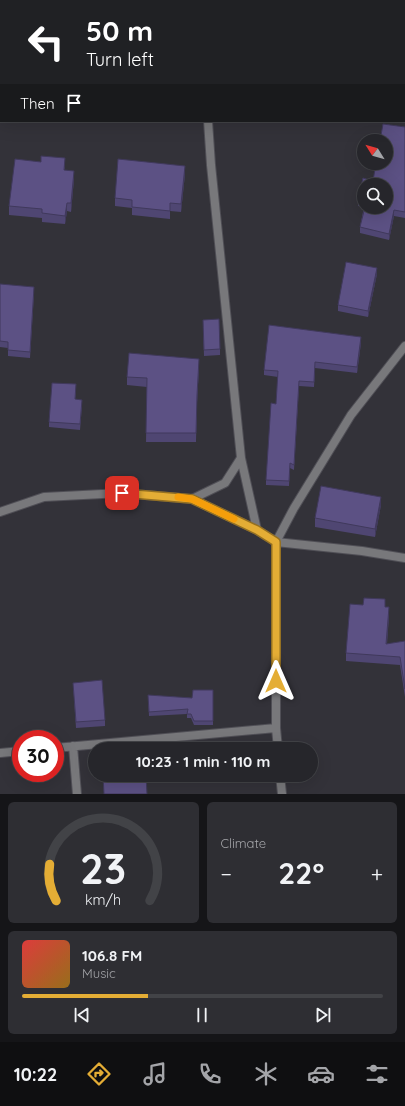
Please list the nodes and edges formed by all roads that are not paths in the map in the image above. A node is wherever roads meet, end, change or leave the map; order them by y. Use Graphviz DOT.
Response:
graph roads {
  1 [pos="208,122"];
  2 [pos="405,346"];
  3 [pos="241,458"];
  4 [pos="192,499"];
  5 [pos="0,512"];
  6 [pos="257,530"];
  7 [pos="276,542"];
  8 [pos="405,558"];
  9 [pos="276,728"];
  10 [pos="277,742"];
  11 [pos="73,746"];
  12 [pos="64,747"];
  13 [pos="12,751"];
  14 [pos="0,752"];
  15 [pos="281,782"];
  16 [pos="77,794"];
  17 [pos="282,794"];
  1 -- 3 [label="street"];
  2 -- 7 [label="street"];
  3 -- 4 [label="street"];
  3 -- 6 [label="street"];
  4 -- 5 [label="street"];
  4 -- 6 [label="street"];
  6 -- 7 [label="street"];
  7 -- 8 [label="street"];
  7 -- 9 [label="street"];
  9 -- 10 [label="street"];
  9 -- 11 [label="street"];
  11 -- 12 [label="street"];
  11 -- 16 [label="street"];
  13 -- 14 [label="street"];
  15 -- 17 [label="street"];
}
